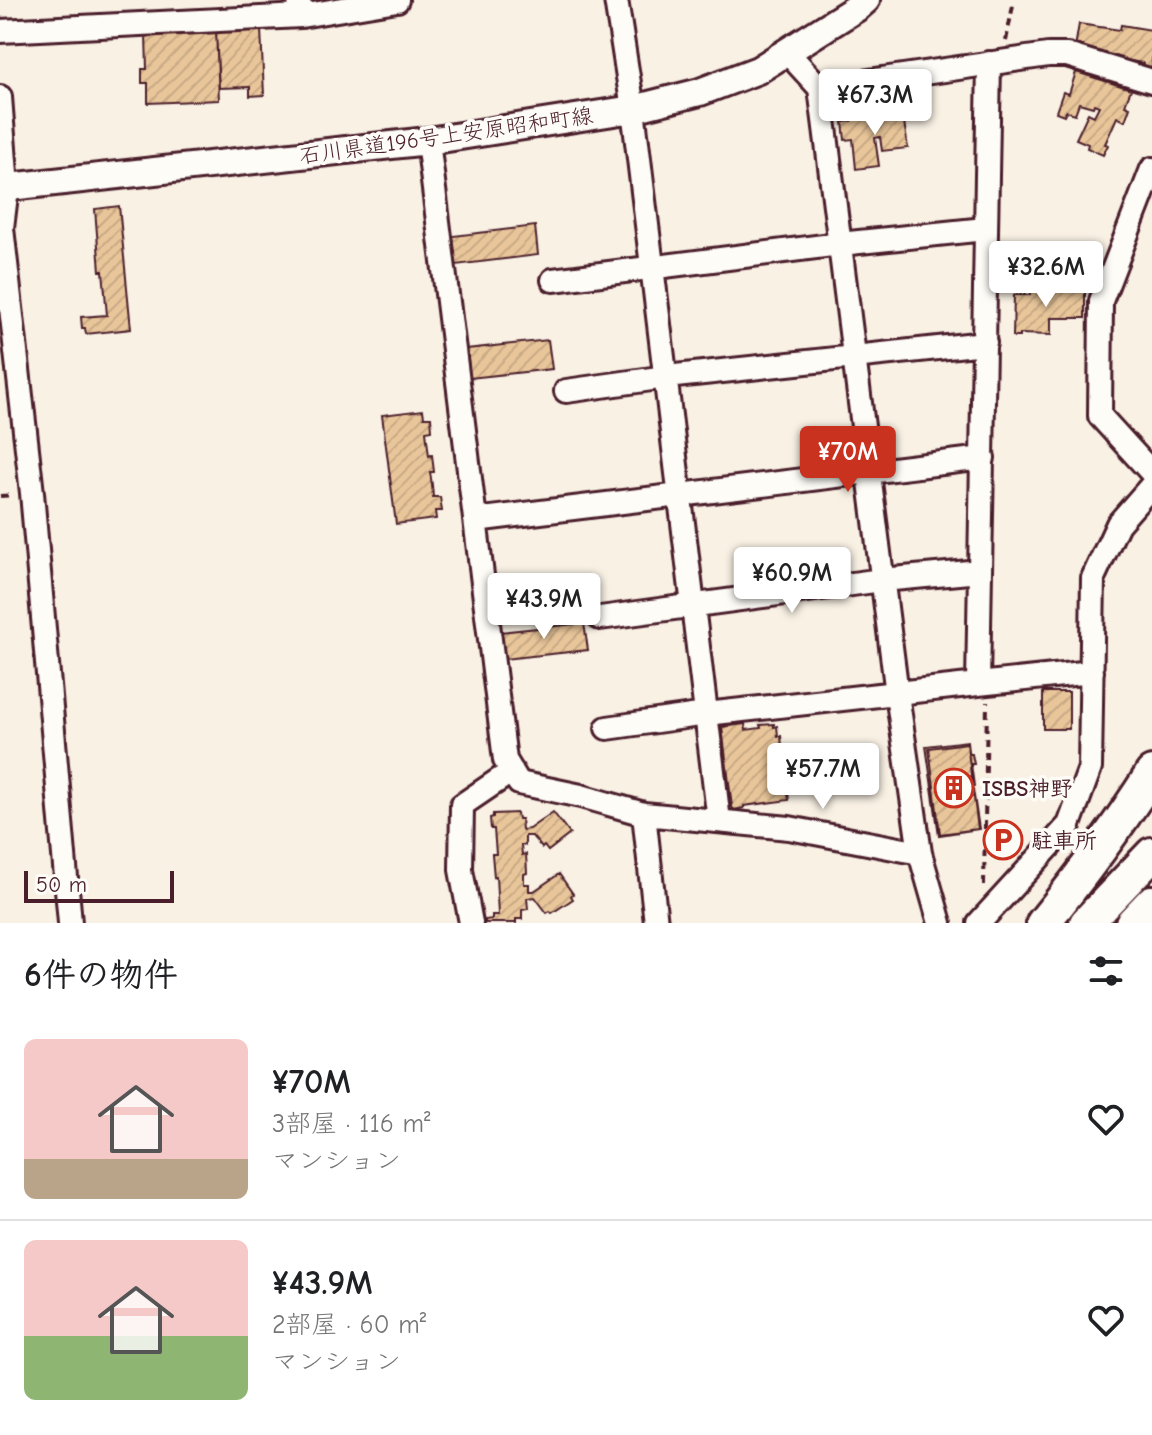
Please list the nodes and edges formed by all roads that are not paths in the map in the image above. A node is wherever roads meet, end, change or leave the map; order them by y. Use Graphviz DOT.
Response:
graph roads {
  1 [pos="397,0"];
  2 [pos="616,0"];
  3 [pos="866,0"];
  4 [pos="300,8"];
  5 [pos="0,31"];
  6 [pos="786,51"];
  7 [pos="996,62"];
  8 [pos="1152,81"];
  9 [pos="820,88"];
  10 [pos="0,97"];
  11 [pos="633,109"];
  12 [pos="428,141"];
  13 [pos="1152,169"];
  14 [pos="4,187"];
  15 [pos="985,229"];
  16 [pos="840,244"];
  17 [pos="652,266"];
  18 [pos="553,280"];
  19 [pos="985,343"];
  20 [pos="854,358"];
  21 [pos="666,377"];
  22 [pos="566,391"];
  23 [pos="983,458"];
  24 [pos="868,471"];
  25 [pos="1152,473"];
  26 [pos="1152,485"];
  27 [pos="680,494"];
  28 [pos="475,520"];
  29 [pos="980,571"];
  30 [pos="882,580"];
  31 [pos="693,605"];
  32 [pos="600,618"];
  33 [pos="1092,672"];
  34 [pos="983,684"];
  35 [pos="897,694"];
  36 [pos="706,714"];
  37 [pos="607,728"];
  38 [pos="512,771"];
  39 [pos="1152,773"];
  40 [pos="644,814"];
  41 [pos="719,821"];
  42 [pos="920,853"];
  43 [pos="1152,854"];
  44 [pos="1152,902"];
  45 [pos="981,921"];
  46 [pos="70,923"];
  47 [pos="471,923"];
  48 [pos="656,923"];
  49 [pos="940,923"];
  50 [pos="1043,923"];
  51 [pos="1086,923"];
  52 [pos="1132,923"];
  1 -- 4 [label="street"];
  2 -- 11 [label="street"];
  3 -- 6 [label="main road, 石川県道196号上安原昭和町線"];
  4 -- 5 [label="street"];
  6 -- 9 [label="street"];
  6 -- 11 [label="main road, 石川県道196号上安原昭和町線"];
  7 -- 8 [label="street"];
  7 -- 9 [label="street"];
  7 -- 15 [label="street"];
  9 -- 16 [label="street"];
  10 -- 14 [label="street"];
  11 -- 12 [label="main road, 石川県道196号上安原昭和町線"];
  11 -- 17 [label="street"];
  12 -- 14 [label="main road, 石川県道196号上安原昭和町線"];
  12 -- 28 [label="street"];
  13 -- 25 [label="street"];
  14 -- 46 [label="street"];
  15 -- 16 [label="street"];
  15 -- 19 [label="street"];
  16 -- 17 [label="street"];
  16 -- 20 [label="street"];
  17 -- 18 [label="street"];
  17 -- 21 [label="street"];
  19 -- 20 [label="street"];
  19 -- 23 [label="street"];
  20 -- 21 [label="street"];
  20 -- 24 [label="street"];
  21 -- 22 [label="street"];
  21 -- 27 [label="street"];
  23 -- 24 [label="street"];
  23 -- 29 [label="street"];
  24 -- 27 [label="street"];
  24 -- 30 [label="street"];
  26 -- 33 [label="street"];
  27 -- 28 [label="street"];
  27 -- 31 [label="street"];
  28 -- 38 [label="street"];
  29 -- 30 [label="street"];
  29 -- 34 [label="street"];
  30 -- 31 [label="street"];
  30 -- 35 [label="street"];
  31 -- 32 [label="street"];
  31 -- 36 [label="street"];
  33 -- 34 [label="street"];
  33 -- 45 [label="street"];
  34 -- 35 [label="street"];
  35 -- 36 [label="street"];
  35 -- 42 [label="street"];
  36 -- 37 [label="street"];
  36 -- 41 [label="street"];
  38 -- 40 [label="street"];
  38 -- 47 [label="street"];
  39 -- 50 [label="highway"];
  40 -- 41 [label="street"];
  40 -- 48 [label="street"];
  41 -- 42 [label="street"];
  42 -- 49 [label="street"];
  43 -- 51 [label="highway"];
  44 -- 52 [label="highway"];
}
